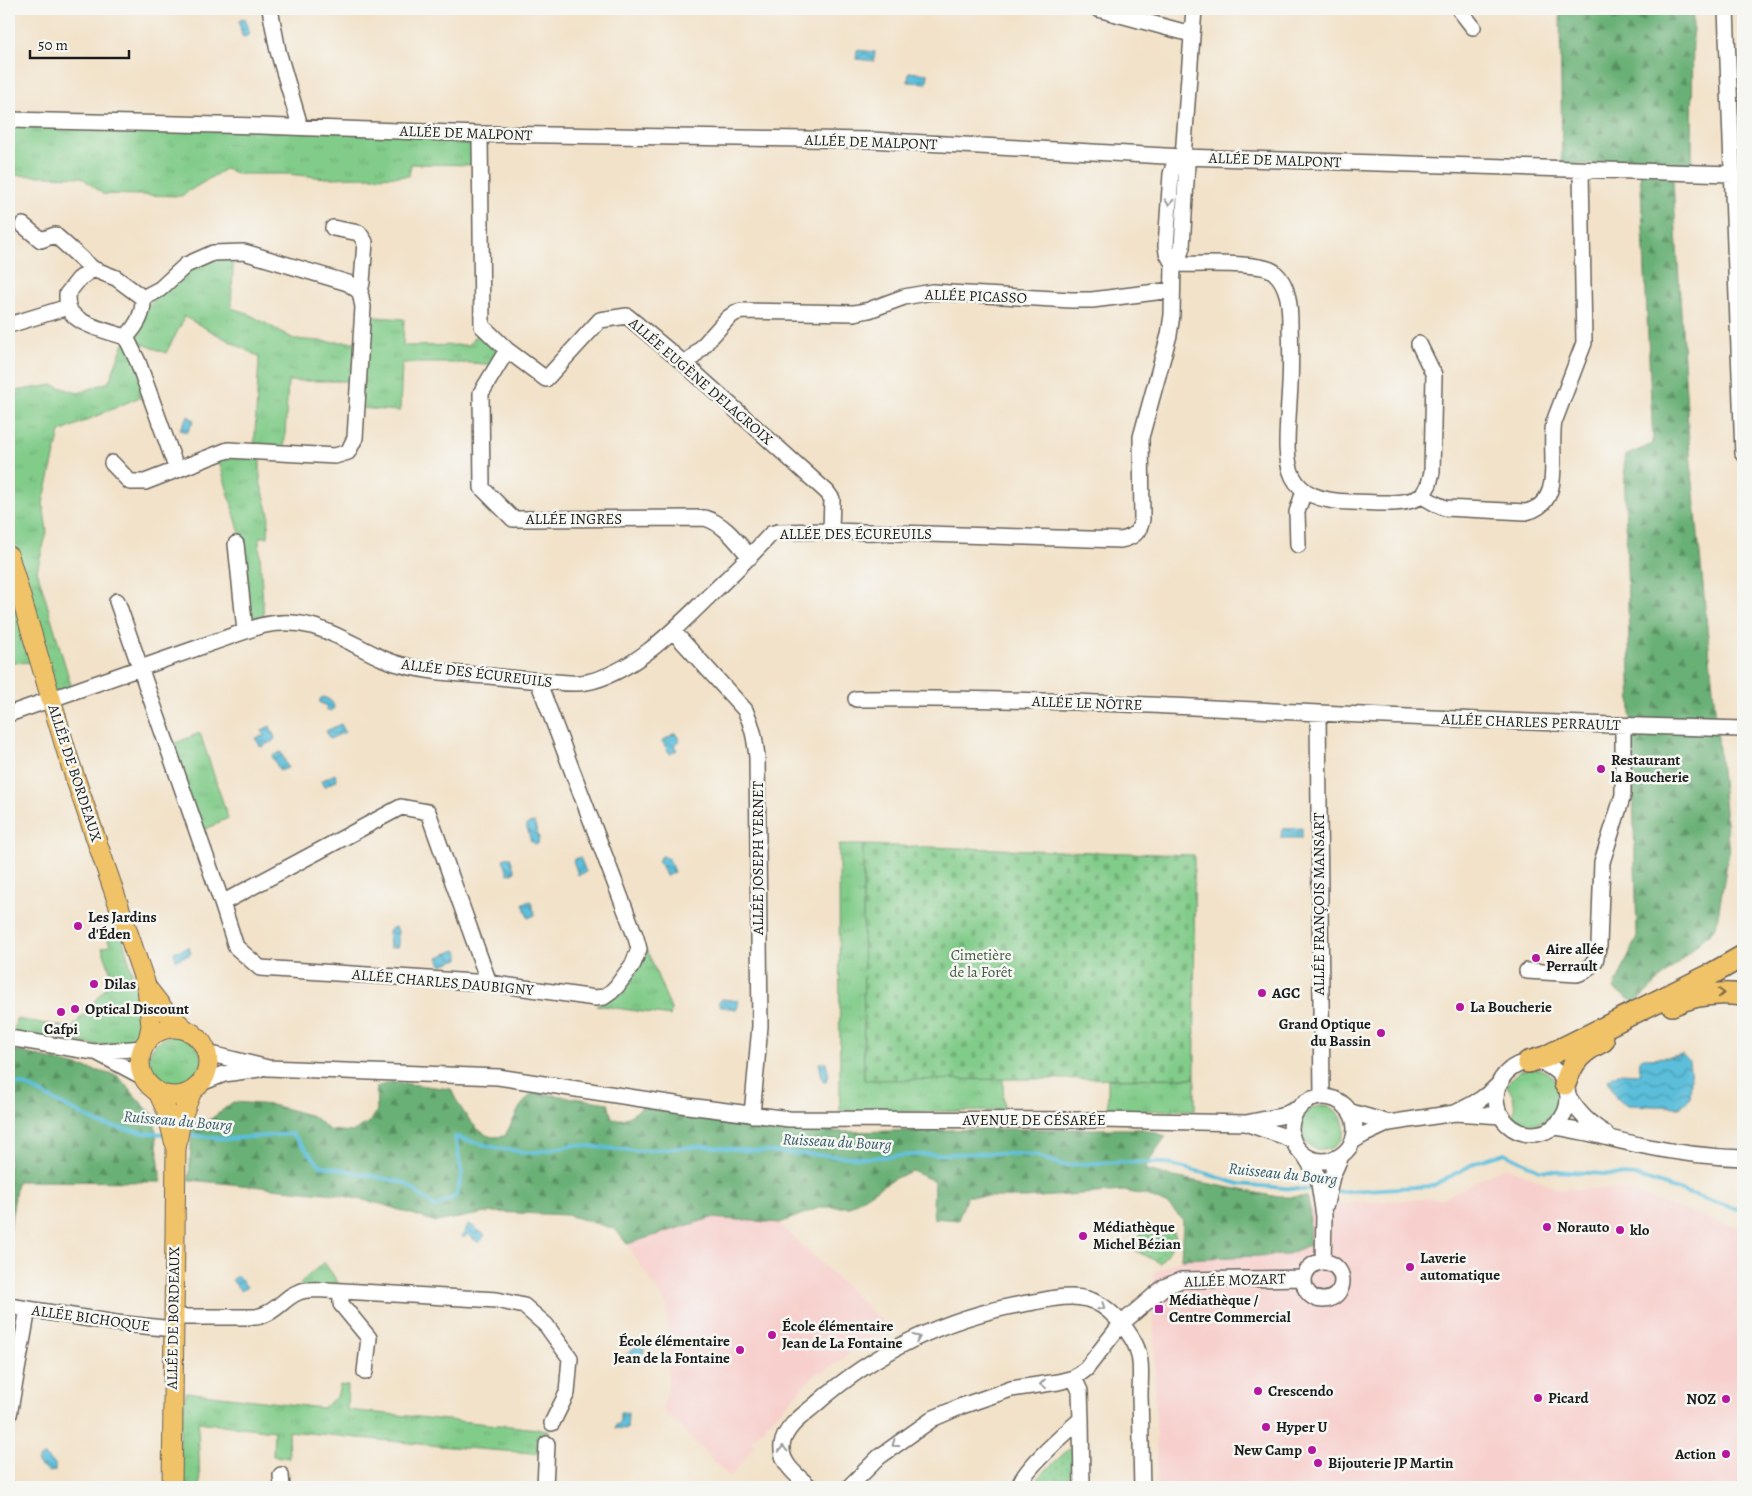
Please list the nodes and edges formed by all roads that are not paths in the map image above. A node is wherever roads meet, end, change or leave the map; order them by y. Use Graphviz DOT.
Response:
graph roads {
  1 [pos="270,9"];
  2 [pos="1098,9"];
  3 [pos="1194,9"];
  4 [pos="1459,9"];
  5 [pos="1726,9"];
  6 [pos="1473,27"];
  7 [pos="1191,34"];
  8 [pos="9,120"];
  9 [pos="298,128"];
  10 [pos="480,134"];
  11 [pos="1183,157"];
  12 [pos="1581,170"];
  13 [pos="1732,174"];
  14 [pos="23,225"];
  15 [pos="332,228"];
  16 [pos="1173,264"];
  17 [pos="93,269"];
  18 [pos="1172,290"];
  19 [pos="360,292"];
  20 [pos="143,298"];
  21 [pos="68,307"];
  22 [pos="9,325"];
  23 [pos="126,337"];
  24 [pos="1419,344"];
  25 [pos="507,350"];
  26 [pos="686,365"];
  27 [pos="1743,454"];
  28 [pos="112,463"];
  29 [pos="177,470"];
  30 [pos="1304,491"];
  31 [pos="1422,496"];
  32 [pos="831,531"];
  33 [pos="236,544"];
  34 [pos="1298,545"];
  35 [pos="9,556"];
  36 [pos="750,557"];
  37 [pos="117,602"];
  38 [pos="245,631"];
  39 [pos="673,631"];
  40 [pos="142,668"];
  41 [pos="538,681"];
  42 [pos="856,699"];
  43 [pos="51,700"];
  44 [pos="1318,713"];
  45 [pos="9,714"];
  46 [pos="1623,726"];
  47 [pos="1743,729"];
  48 [pos="222,903"];
  49 [pos="1743,956"];
  50 [pos="1528,971"];
  51 [pos="489,982"];
  52 [pos="147,988"];
  53 [pos="1743,995"];
  54 [pos="185,1029"];
  55 [pos="9,1038"];
  56 [pos="145,1044"];
  57 [pos="94,1052"];
  58 [pos="207,1053"];
  59 [pos="1528,1062"];
  60 [pos="268,1068"];
  61 [pos="143,1077"];
  62 [pos="1500,1082"];
  63 [pos="197,1087"];
  64 [pos="1567,1090"];
  65 [pos="158,1092"];
  66 [pos="1322,1096"];
  67 [pos="1297,1109"];
  68 [pos="1351,1112"];
  69 [pos="1455,1113"];
  70 [pos="752,1115"];
  71 [pos="1502,1116"];
  72 [pos="175,1122"];
  73 [pos="1246,1123"];
  74 [pos="1389,1123"];
  75 [pos="1553,1127"];
  76 [pos="1613,1138"];
  77 [pos="1293,1141"];
  78 [pos="1353,1141"];
  79 [pos="1305,1156"];
  80 [pos="1341,1156"];
  81 [pos="1743,1158"];
  82 [pos="1325,1176"];
  83 [pos="1323,1261"];
  84 [pos="1304,1278"];
  85 [pos="341,1291"];
  86 [pos="9,1306"];
  87 [pos="28,1309"];
  88 [pos="173,1323"];
  89 [pos="1121,1324"];
  90 [pos="365,1372"];
  91 [pos="1074,1378"];
  92 [pos="9,1415"];
  93 [pos="1081,1419"];
  94 [pos="552,1423"];
  95 [pos="547,1444"];
  96 [pos="172,1487"];
  97 [pos="545,1487"];
  98 [pos="810,1487"];
  99 [pos="849,1487"];
  100 [pos="1019,1487"];
  101 [pos="1082,1487"];
  102 [pos="1142,1487"];
  1 -- 9 [label="street"];
  2 -- 7 [label="street"];
  3 -- 7 [label="street, ALLÉE DES ÉCUREUILS"];
  4 -- 6 [label="street"];
  5 -- 13 [label="street"];
  7 -- 11 [label="street, ALLÉE DES ÉCUREUILS"];
  8 -- 9 [label="street, ALLÉE DE MALPONT"];
  9 -- 10 [label="street, ALLÉE DE MALPONT"];
  10 -- 11 [label="street, ALLÉE DE MALPONT"];
  10 -- 25 [label="street, ALLÉE EUGÈNE DELACROIX"];
  11 -- 12 [label="street, ALLÉE DE MALPONT"];
  11 -- 16 [label="street, ALLÉE DES ÉCUREUILS"];
  12 -- 13 [label="street, ALLÉE DE MALPONT"];
  12 -- 31 [label="street"];
  13 -- 27 [label="street"];
  14 -- 17 [label="street"];
  15 -- 19 [label="street"];
  16 -- 18 [label="street, ALLÉE DES ÉCUREUILS"];
  16 -- 30 [label="street"];
  17 -- 20 [label="street"];
  17 -- 21 [label="street"];
  18 -- 26 [label="street, ALLÉE PICASSO"];
  18 -- 32 [label="street, ALLÉE DES ÉCUREUILS"];
  19 -- 20 [label="street"];
  19 -- 29 [label="street"];
  20 -- 23 [label="street"];
  21 -- 22 [label="street"];
  21 -- 23 [label="street"];
  23 -- 29 [label="street"];
  24 -- 31 [label="street"];
  25 -- 26 [label="street, ALLÉE EUGÈNE DELACROIX"];
  25 -- 36 [label="street, ALLÉE INGRES"];
  26 -- 32 [label="street, ALLÉE EUGÈNE DELACROIX"];
  28 -- 29 [label="street"];
  30 -- 31 [label="street"];
  30 -- 34 [label="street"];
  32 -- 36 [label="street, ALLÉE DES ÉCUREUILS"];
  33 -- 38 [label="street"];
  35 -- 43 [label="main road, ALLÉE DE BORDEAUX"];
  36 -- 39 [label="street, ALLÉE DES ÉCUREUILS"];
  37 -- 40 [label="street"];
  38 -- 40 [label="street, ALLÉE DES ÉCUREUILS"];
  38 -- 41 [label="street, ALLÉE DES ÉCUREUILS"];
  39 -- 41 [label="street, ALLÉE DES ÉCUREUILS"];
  39 -- 70 [label="street, ALLÉE JOSEPH VERNET"];
  40 -- 43 [label="street, ALLÉE DES ÉCUREUILS"];
  40 -- 48 [label="street, ALLÉE CHARLES DAUBIGNY"];
  41 -- 51 [label="street, ALLÉE CHARLES DAUBIGNY"];
  42 -- 44 [label="street, ALLÉE LE NÔTRE"];
  43 -- 45 [label="street, ALLÉE DES ÉCUREUILS"];
  43 -- 52 [label="main road, ALLÉE DE BORDEAUX"];
  44 -- 46 [label="street, ALLÉE CHARLES PERRAULT"];
  44 -- 66 [label="street, ALLÉE FRANÇOIS MANSART"];
  46 -- 47 [label="street, ALLÉE CHARLES PERRAULT"];
  46 -- 50 [label="street"];
  48 -- 51 [label="street, ALLÉE CHARLES DAUBIGNY"];
  48 -- 51 [label="street"];
  49 -- 59 [label="highway"];
  52 -- 54 [label="main road, ALLÉE DE BORDEAUX"];
  52 -- 56 [label="main road, ALLÉE DE BORDEAUX"];
  64 -- 53 [label="highway, one-way"];
  54 -- 56 [label="main road"];
  54 -- 58 [label="main road"];
  55 -- 57 [label="street"];
  56 -- 57 [label="street"];
  56 -- 61 [label="main road"];
  57 -- 61 [label="street"];
  58 -- 60 [label="street"];
  58 -- 63 [label="main road"];
  59 -- 62 [label="street"];
  59 -- 64 [label="street"];
  60 -- 63 [label="street"];
  60 -- 70 [label="street, AVENUE DE CÉSARÉE"];
  61 -- 65 [label="main road"];
  62 -- 69 [label="street"];
  62 -- 71 [label="street"];
  63 -- 65 [label="main road"];
  63 -- 72 [label="main road, ALLÉE DE BORDEAUX"];
  64 -- 75 [label="street"];
  64 -- 76 [label="street"];
  65 -- 72 [label="main road"];
  66 -- 67 [label="street"];
  66 -- 68 [label="street"];
  67 -- 73 [label="street, AVENUE DE CÉSARÉE"];
  67 -- 77 [label="street"];
  68 -- 74 [label="street"];
  68 -- 78 [label="street"];
  69 -- 71 [label="street"];
  69 -- 74 [label="street"];
  70 -- 73 [label="street, AVENUE DE CÉSARÉE"];
  71 -- 75 [label="street"];
  72 -- 88 [label="main road, ALLÉE DE BORDEAUX"];
  73 -- 77 [label="street, AVENUE DE CÉSARÉE"];
  74 -- 78 [label="street"];
  75 -- 76 [label="street"];
  76 -- 81 [label="street"];
  77 -- 79 [label="street"];
  78 -- 80 [label="street"];
  79 -- 80 [label="street"];
  79 -- 82 [label="street"];
  80 -- 82 [label="street"];
  82 -- 83 [label="street"];
  83 -- 84 [label="street"];
  83 -- 84 [label="street"];
  84 -- 89 [label="street, ALLÉE MOZART"];
  85 -- 88 [label="street, ALLÉE BICHOQUE"];
  85 -- 90 [label="street"];
  85 -- 94 [label="street, ALLÉE BICHOQUE"];
  86 -- 87 [label="street, ALLÉE BICHOQUE"];
  87 -- 88 [label="street, ALLÉE BICHOQUE"];
  87 -- 92 [label="street"];
  88 -- 96 [label="main road, ALLÉE DE BORDEAUX"];
  89 -- 91 [label="street, ALLÉE MOZART"];
  98 -- 89 [label="street, one-way"];
  89 -- 102 [label="street"];
  91 -- 93 [label="street"];
  91 -- 99 [label="street, one-way"];
  93 -- 100 [label="street"];
  93 -- 101 [label="street"];
  95 -- 97 [label="street"];
}
